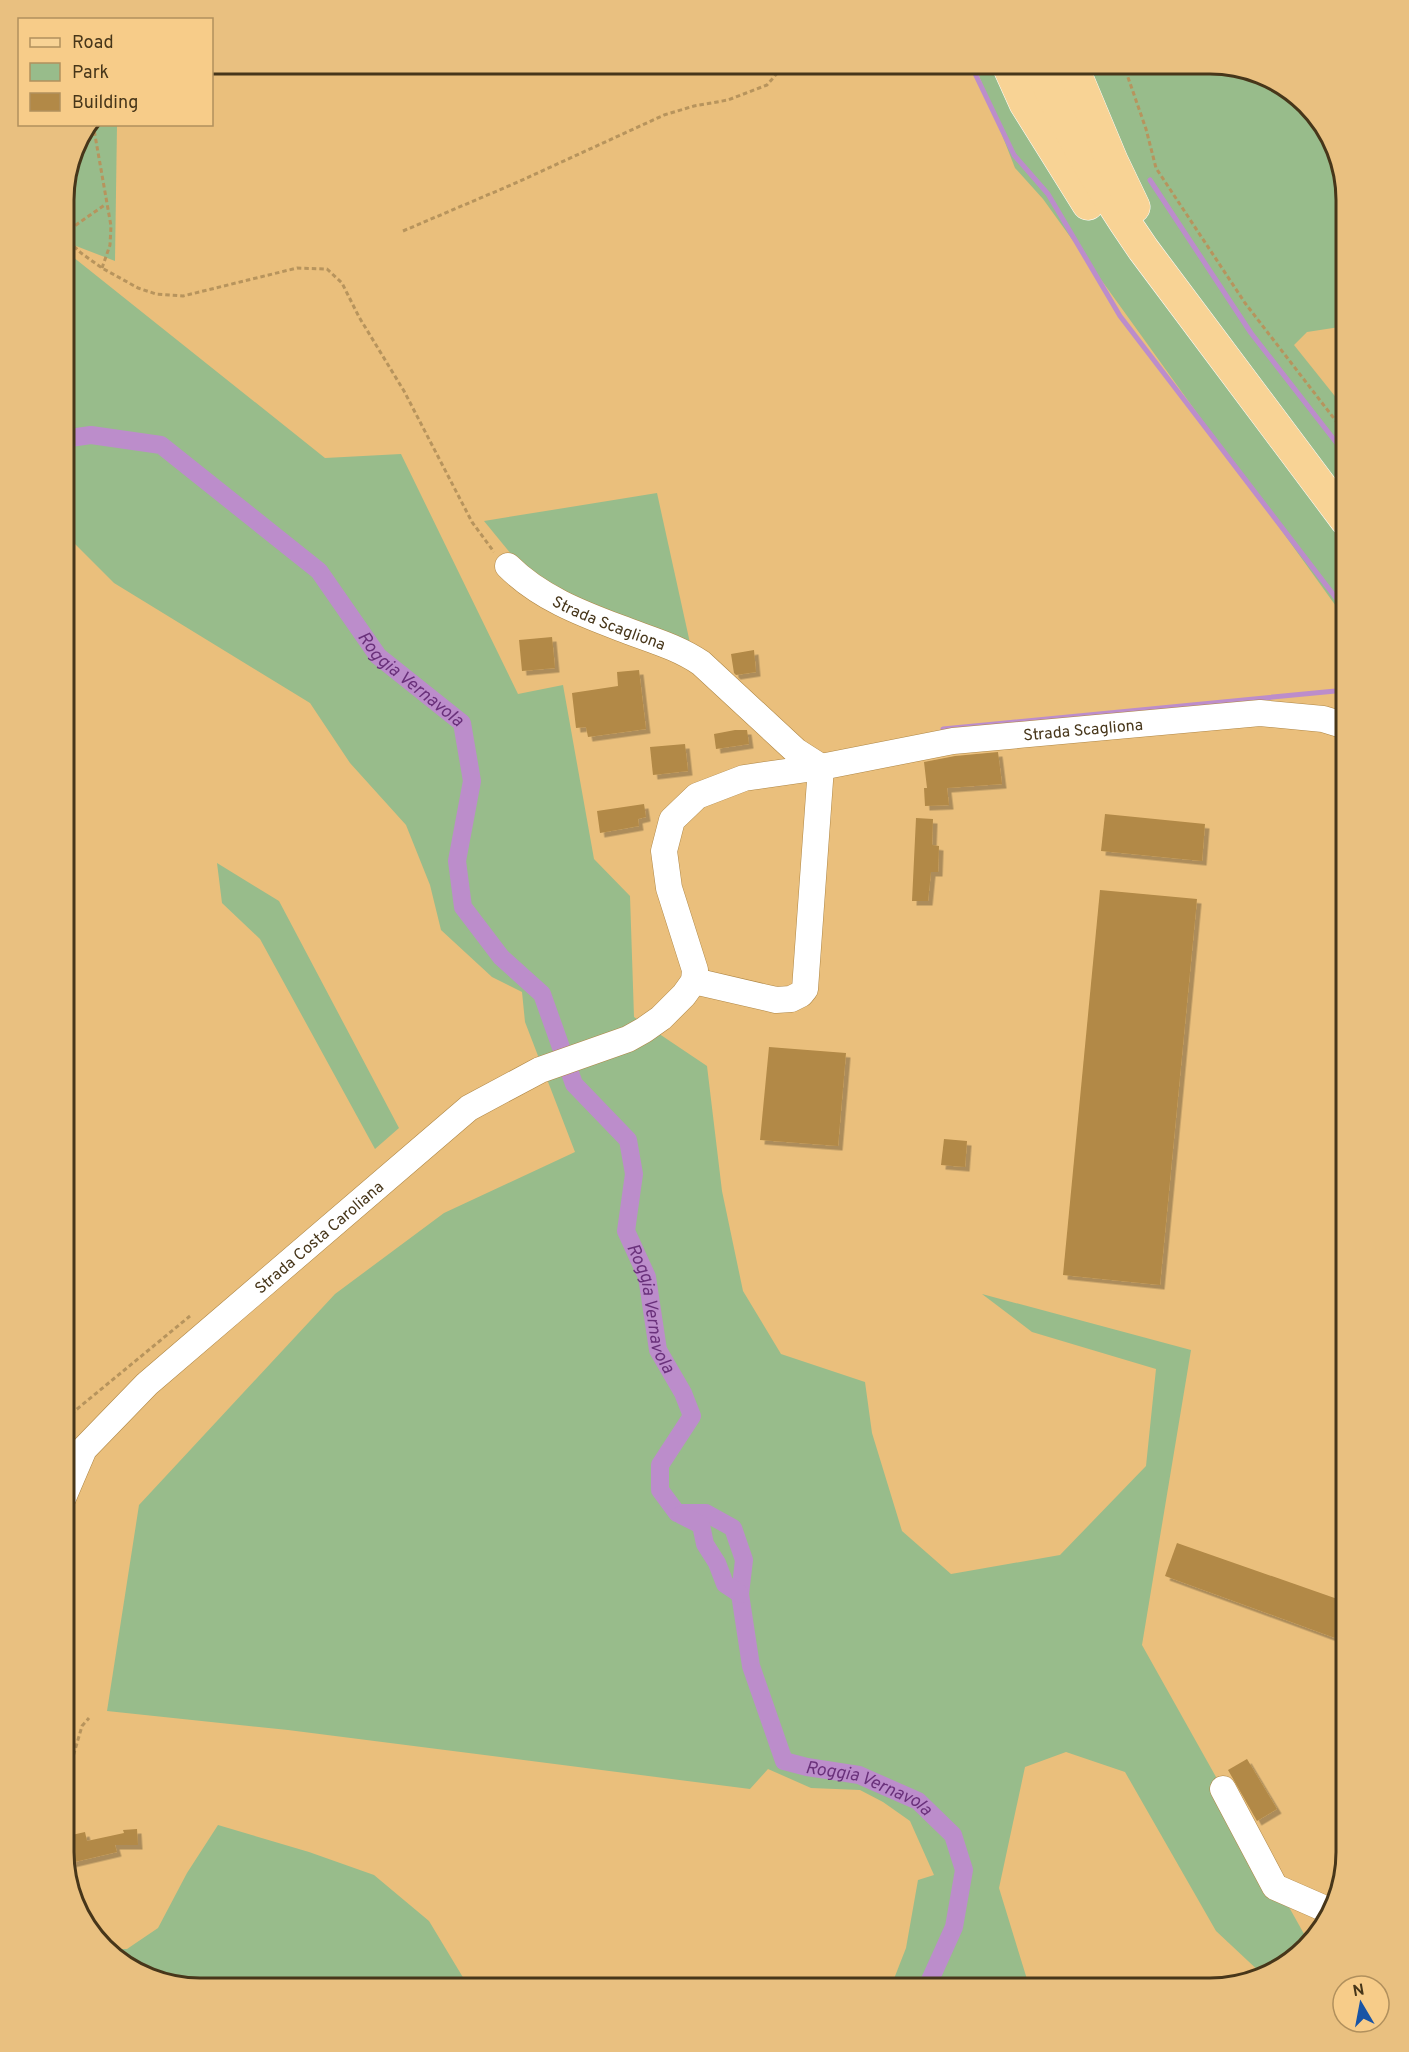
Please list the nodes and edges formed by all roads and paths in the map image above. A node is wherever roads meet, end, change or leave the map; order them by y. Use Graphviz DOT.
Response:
graph roads {
  1 [pos="777,74"];
  2 [pos="1011,74"];
  3 [pos="1044,74"];
  4 [pos="1075,74"];
  5 [pos="1127,74"];
  6 [pos="94,131"];
  7 [pos="106,204"];
  8 [pos="74,227"];
  9 [pos="404,231"];
  10 [pos="74,246"];
  11 [pos="102,268"];
  12 [pos="1227,362"];
  13 [pos="1336,421"];
  14 [pos="1336,507"];
  15 [pos="508,566"];
  16 [pos="1336,723"];
  17 [pos="821,767"];
  18 [pos="694,981"];
  19 [pos="73,1474"];
  20 [pos="89,1718"];
  21 [pos="73,1757"];
  22 [pos="1223,1789"];
  23 [pos="1323,1908"];
  1 -- 9 [label="path"];
  2 -- 12 [label="main road"];
  3 -- 12 [label="main road"];
  4 -- 12 [label="main road"];
  5 -- 13 [label="path"];
  6 -- 7 [label="path"];
  7 -- 8 [label="path"];
  7 -- 11 [label="path"];
  10 -- 11 [label="path"];
  11 -- 15 [label="path"];
  12 -- 14 [label="main road"];
  15 -- 17 [label="street, Strada Scagliona"];
  16 -- 17 [label="street, Strada Scagliona"];
  17 -- 18 [label="street, Strada Scagliona"];
  17 -- 18 [label="street"];
  18 -- 19 [label="street, Strada Costa Caroliana"];
  20 -- 21 [label="path"];
  22 -- 23 [label="street"];
}
